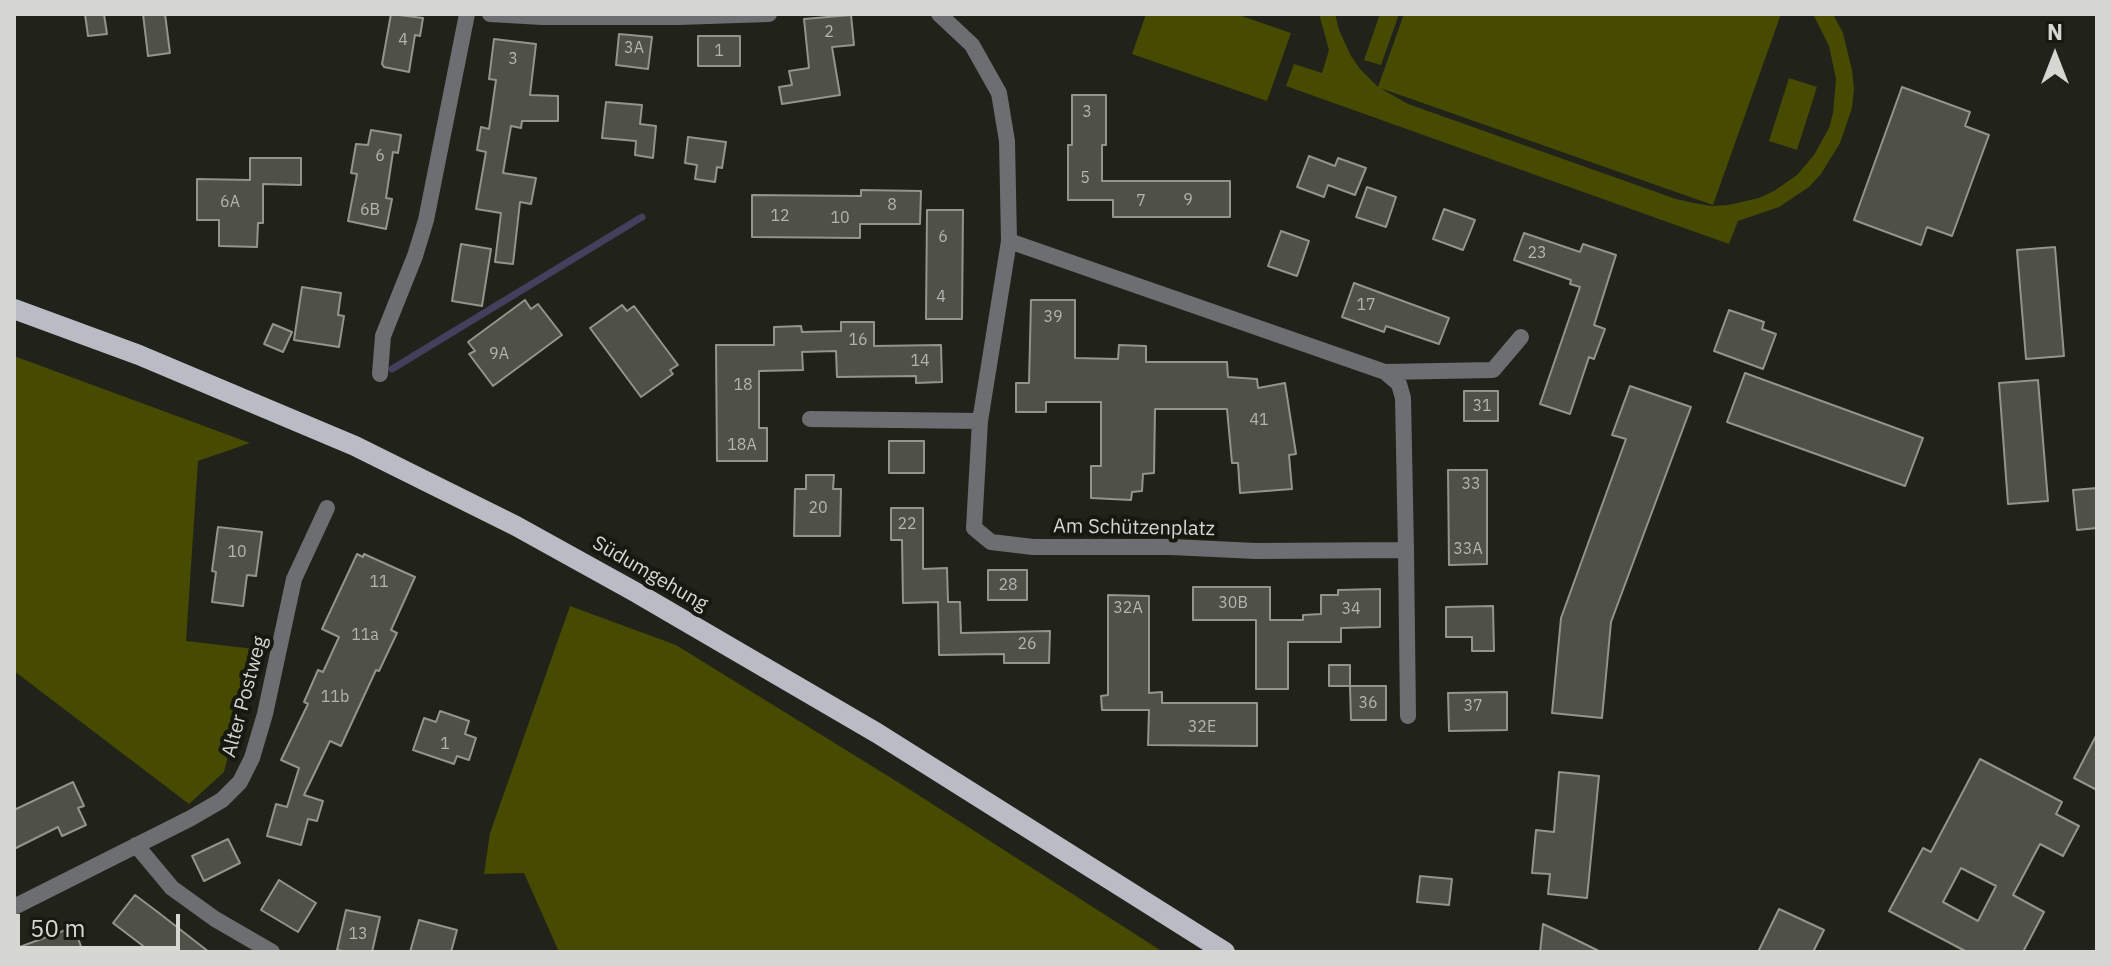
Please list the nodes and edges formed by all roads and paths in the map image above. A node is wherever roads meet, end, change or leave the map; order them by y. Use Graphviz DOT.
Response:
graph roads {
  1 [pos="467,14"];
  2 [pos="490,14"];
  3 [pos="768,14"];
  4 [pos="939,14"];
  5 [pos="1009,241"];
  6 [pos="14,309"];
  7 [pos="1521,337"];
  8 [pos="1385,372"];
  9 [pos="380,374"];
  10 [pos="810,419"];
  11 [pos="980,421"];
  12 [pos="327,508"];
  13 [pos="1406,550"];
  14 [pos="1408,716"];
  15 [pos="136,845"];
  16 [pos="14,907"];
  17 [pos="272,952"];
  18 [pos="1225,952"];
  1 -- 9 [label="street"];
  2 -- 3 [label="street"];
  4 -- 5 [label="street, Am Schützenplatz"];
  5 -- 8 [label="street"];
  5 -- 11 [label="street, Am Schützenplatz"];
  6 -- 18 [label="main road, Südumgehung"];
  7 -- 8 [label="street"];
  8 -- 13 [label="street"];
  10 -- 11 [label="street"];
  11 -- 13 [label="street, Am Schützenplatz"];
  12 -- 15 [label="street, Alter Postweg"];
  13 -- 14 [label="street"];
  15 -- 16 [label="street, Alter Postweg"];
  15 -- 17 [label="street"];
}
